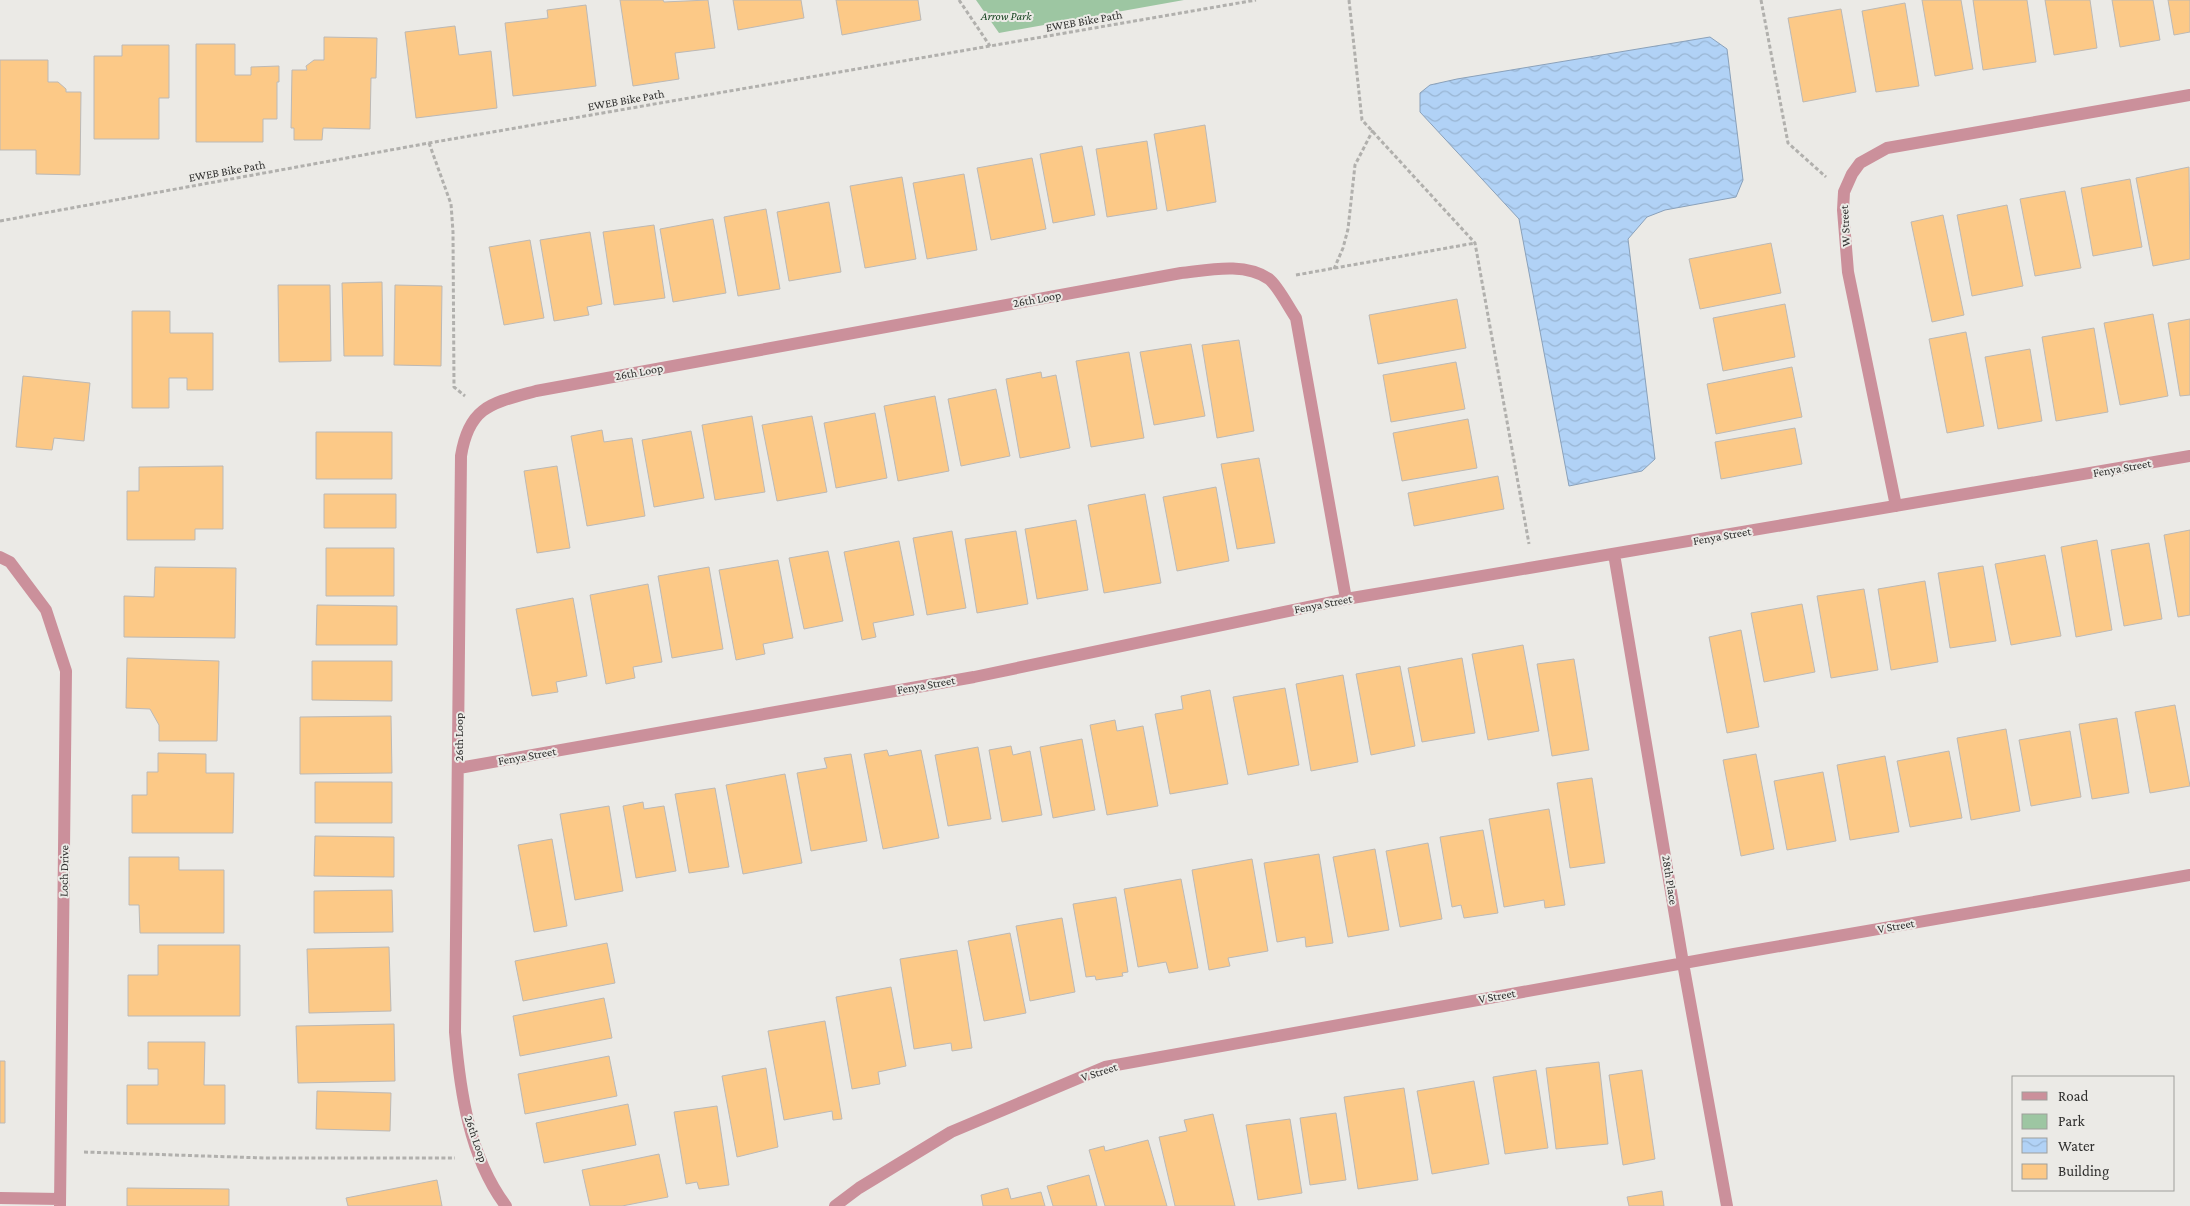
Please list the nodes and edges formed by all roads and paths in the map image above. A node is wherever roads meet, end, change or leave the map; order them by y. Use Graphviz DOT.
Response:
graph roads {
  1 [pos="959,0"];
  2 [pos="1256,0"];
  3 [pos="1349,0"];
  4 [pos="1761,0"];
  5 [pos="990,46"];
  6 [pos="2190,95"];
  7 [pos="1373,130"];
  8 [pos="429,143"];
  9 [pos="1844,192"];
  10 [pos="0,221"];
  11 [pos="1475,243"];
  12 [pos="1334,269"];
  13 [pos="1270,280"];
  14 [pos="480,411"];
  15 [pos="2190,456"];
  16 [pos="1896,506"];
  17 [pos="1529,544"];
  18 [pos="1614,554"];
  19 [pos="0,556"];
  20 [pos="1346,599"];
  21 [pos="459,768"];
  22 [pos="2190,875"];
  23 [pos="1683,963"];
  24 [pos="61,1151"];
  25 [pos="481,1158"];
  26 [pos="0,1198"];
  27 [pos="60,1202"];
  28 [pos="506,1206"];
  29 [pos="834,1206"];
  30 [pos="1727,1206"];
  1 -- 5 [label="path"];
  2 -- 5 [label="path, EWEB Bike Path"];
  3 -- 7 [label="path"];
  4 -- 9 [label="path"];
  5 -- 8 [label="path, EWEB Bike Path"];
  6 -- 9 [label="street, W Street"];
  7 -- 11 [label="path"];
  7 -- 12 [label="path"];
  8 -- 10 [label="path, EWEB Bike Path"];
  8 -- 14 [label="path"];
  9 -- 16 [label="street, W Street"];
  11 -- 12 [label="path"];
  11 -- 17 [label="path"];
  12 -- 13 [label="path"];
  13 -- 14 [label="street, 26th Loop"];
  13 -- 20 [label="street"];
  14 -- 21 [label="street, 26th Loop"];
  15 -- 16 [label="street, Fenya Street"];
  16 -- 18 [label="street, Fenya Street"];
  18 -- 20 [label="street, Fenya Street"];
  18 -- 23 [label="street, 28th Place"];
  19 -- 24 [label="street, Loch Drive"];
  20 -- 21 [label="street, Fenya Street"];
  21 -- 25 [label="street, 26th Loop"];
  22 -- 23 [label="street, V Street"];
  23 -- 29 [label="street, V Street"];
  23 -- 30 [label="street, 28th Place"];
  24 -- 25 [label="path"];
  24 -- 27 [label="street, Loch Drive"];
  25 -- 28 [label="street, 26th Loop"];
  26 -- 27 [label="street"];
}
